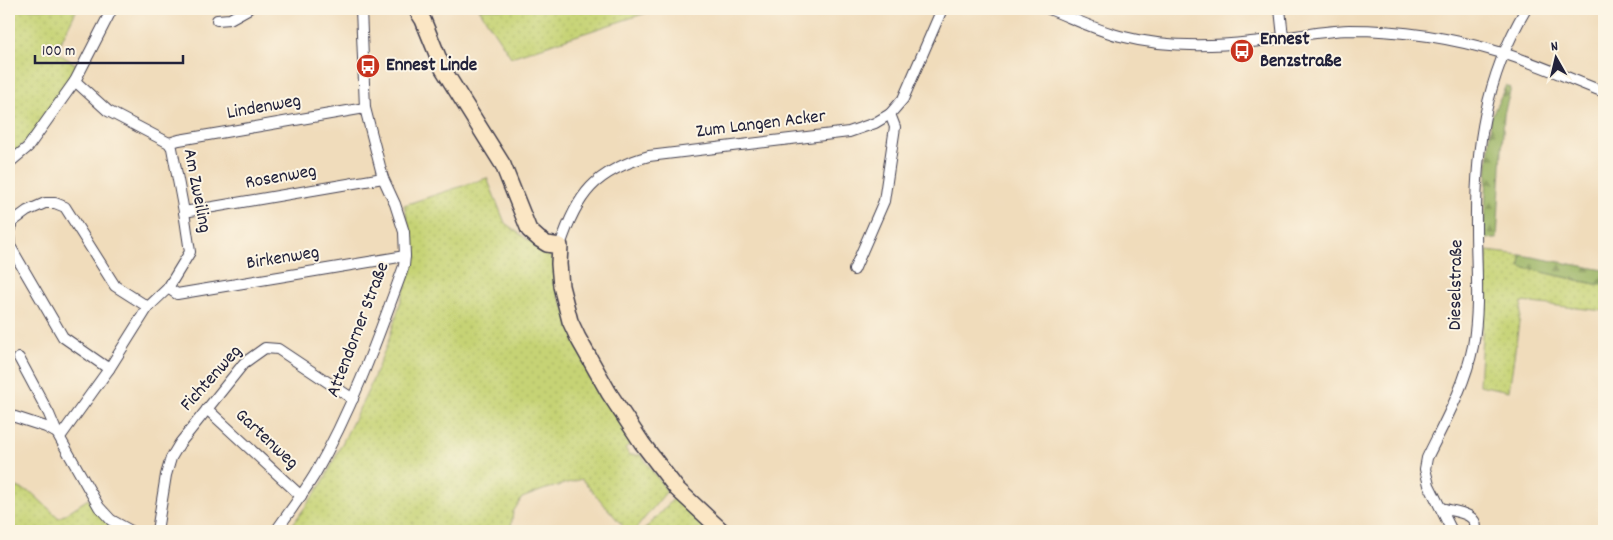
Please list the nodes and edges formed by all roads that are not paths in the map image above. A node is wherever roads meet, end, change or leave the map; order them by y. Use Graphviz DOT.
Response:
graph roads {
  1 [pos="112,9"];
  2 [pos="248,9"];
  3 [pos="362,9"];
  4 [pos="416,9"];
  5 [pos="942,9"];
  6 [pos="1049,9"];
  7 [pos="1280,9"];
  8 [pos="1526,9"];
  9 [pos="217,20"];
  10 [pos="1283,37"];
  11 [pos="1503,53"];
  12 [pos="75,81"];
  13 [pos="1604,92"];
  14 [pos="365,108"];
  15 [pos="890,114"];
  16 [pos="169,143"];
  17 [pos="9,163"];
  18 [pos="383,178"];
  19 [pos="184,212"];
  20 [pos="9,233"];
  21 [pos="560,246"];
  22 [pos="406,256"];
  23 [pos="854,270"];
  24 [pos="168,288"];
  25 [pos="148,307"];
  26 [pos="19,358"];
  27 [pos="109,369"];
  28 [pos="353,399"];
  29 [pos="207,409"];
  30 [pos="9,416"];
  31 [pos="59,435"];
  32 [pos="300,496"];
  33 [pos="1441,508"];
  34 [pos="131,531"];
  35 [pos="157,531"];
  36 [pos="276,531"];
  37 [pos="722,531"];
  38 [pos="1452,531"];
  39 [pos="1476,531"];
  1 -- 12 [label="street"];
  2 -- 9 [label="street"];
  3 -- 14 [label="street, Attendorner Straße"];
  4 -- 21 [label="street"];
  5 -- 15 [label="street, Zum Langen Acker"];
  6 -- 10 [label="street"];
  7 -- 10 [label="street"];
  8 -- 11 [label="street, Dieselstraße"];
  10 -- 11 [label="street"];
  11 -- 13 [label="street"];
  11 -- 33 [label="street, Dieselstraße"];
  12 -- 16 [label="street, Am Zweiling"];
  12 -- 17 [label="street"];
  14 -- 16 [label="street, Lindenweg"];
  14 -- 18 [label="street, Attendorner Straße"];
  15 -- 21 [label="street, Zum Langen Acker"];
  15 -- 23 [label="street"];
  16 -- 19 [label="street, Am Zweiling"];
  18 -- 19 [label="street, Rosenweg"];
  18 -- 22 [label="street, Attendorner Straße"];
  19 -- 24 [label="street, Am Zweiling"];
  20 -- 25 [label="street"];
  20 -- 27 [label="street"];
  21 -- 37 [label="street"];
  22 -- 24 [label="street, Birkenweg"];
  22 -- 28 [label="street, Attendorner Straße"];
  24 -- 25 [label="street, Am Zweiling"];
  25 -- 27 [label="street, Am Zweiling"];
  26 -- 31 [label="street"];
  27 -- 31 [label="street, Am Zweiling"];
  28 -- 29 [label="street, Fichtenweg"];
  28 -- 32 [label="street, Attendorner Straße"];
  29 -- 32 [label="street, Gartenweg"];
  29 -- 35 [label="street, Fichtenweg"];
  30 -- 31 [label="street"];
  31 -- 34 [label="street"];
  32 -- 36 [label="street, Attendorner Straße"];
  33 -- 38 [label="street, Dieselstraße"];
  33 -- 39 [label="street"];
}
